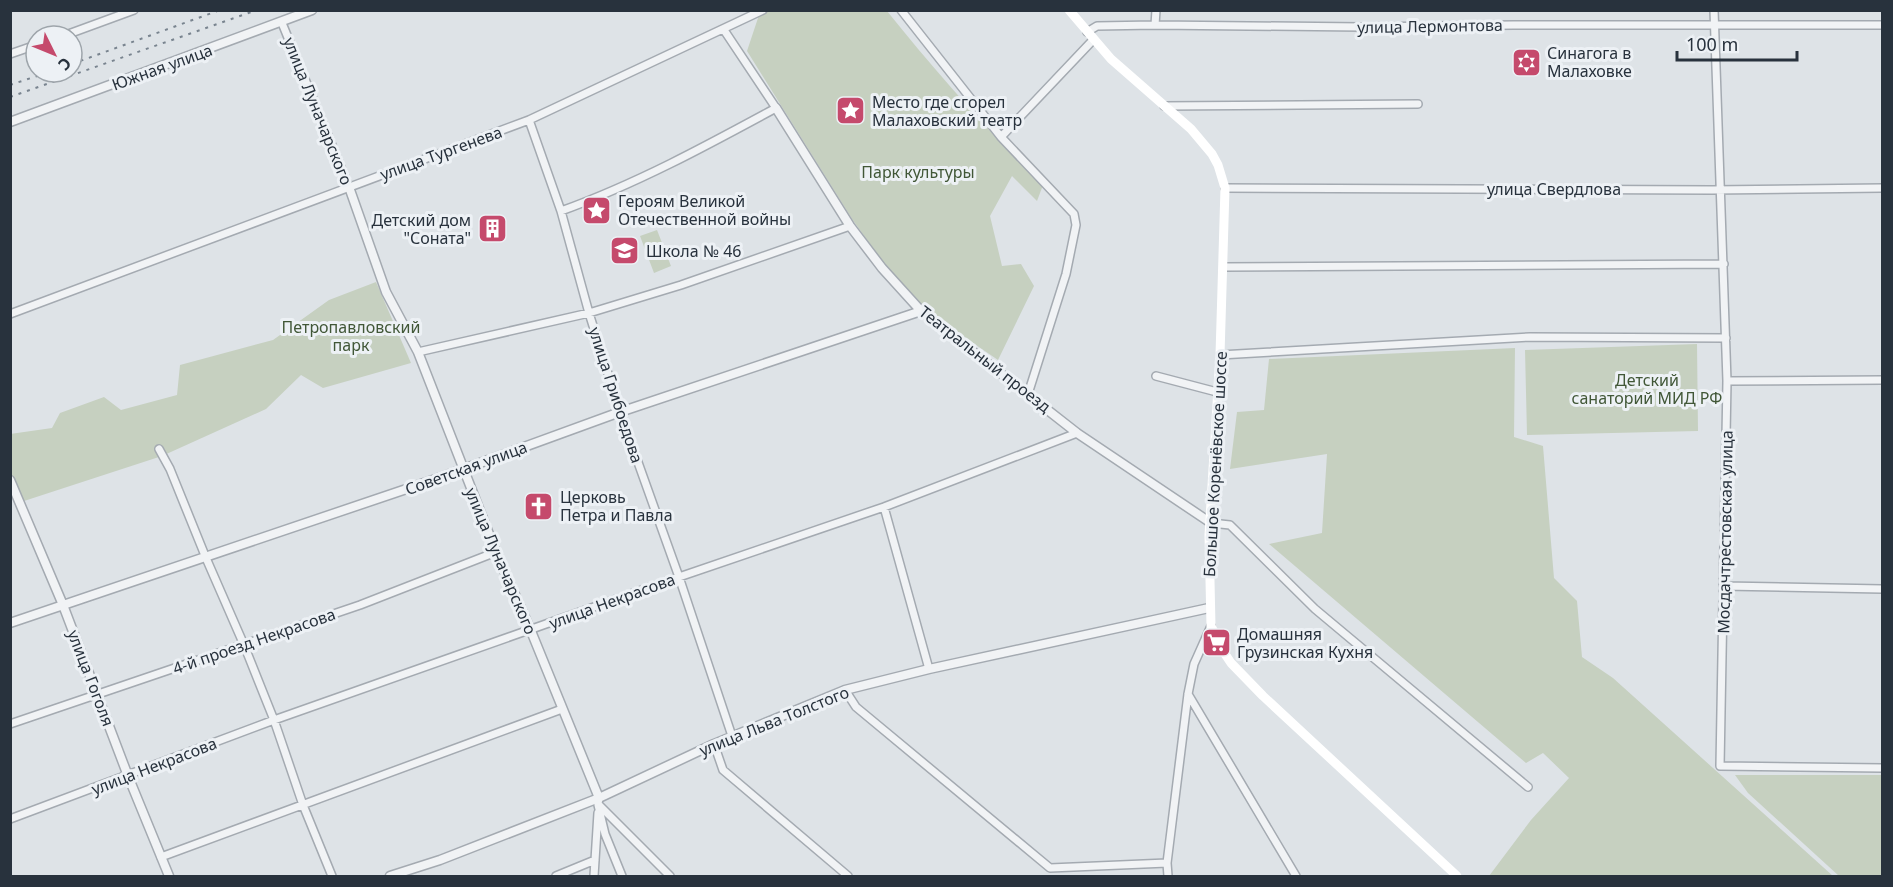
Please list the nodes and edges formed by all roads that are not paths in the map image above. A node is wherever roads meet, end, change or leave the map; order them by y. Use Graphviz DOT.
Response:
graph roads {
  1 [pos="134,10"];
  2 [pos="312,10"];
  3 [pos="763,10"];
  4 [pos="901,10"];
  5 [pos="1069,10"];
  6 [pos="1156,10"];
  7 [pos="1714,10"];
  8 [pos="282,23"];
  9 [pos="1155,25"];
  10 [pos="1714,25"];
  11 [pos="1882,25"];
  12 [pos="84,28"];
  13 [pos="724,30"];
  14 [pos="1087,32"];
  15 [pos="1094,40"];
  16 [pos="1418,104"];
  17 [pos="1164,106"];
  18 [pos="776,108"];
  19 [pos="529,120"];
  20 [pos="10,122"];
  21 [pos="1001,137"];
  22 [pos="349,187"];
  23 [pos="1225,188"];
  24 [pos="1882,188"];
  25 [pos="1719,190"];
  26 [pos="561,211"];
  27 [pos="850,226"];
  28 [pos="1724,264"];
  29 [pos="1224,267"];
  30 [pos="921,311"];
  31 [pos="589,313"];
  32 [pos="10,314"];
  33 [pos="1726,338"];
  34 [pos="418,352"];
  35 [pos="1220,356"];
  36 [pos="1156,376"];
  37 [pos="1882,380"];
  38 [pos="1727,381"];
  39 [pos="1217,392"];
  40 [pos="1028,394"];
  41 [pos="620,412"];
  42 [pos="1077,432"];
  43 [pos="159,449"];
  44 [pos="463,470"];
  45 [pos="10,480"];
  46 [pos="884,507"];
  47 [pos="1211,524"];
  48 [pos="496,552"];
  49 [pos="206,558"];
  50 [pos="680,577"];
  51 [pos="1724,586"];
  52 [pos="1882,589"];
  53 [pos="63,605"];
  54 [pos="1209,608"];
  55 [pos="10,623"];
  56 [pos="1211,626"];
  57 [pos="531,631"];
  58 [pos="244,645"];
  59 [pos="929,669"];
  60 [pos="845,690"];
  61 [pos="98,694"];
  62 [pos="1188,694"];
  63 [pos="562,709"];
  64 [pos="274,720"];
  65 [pos="10,724"];
  66 [pos="732,736"];
  67 [pos="714,744"];
  68 [pos="1882,768"];
  69 [pos="128,776"];
  70 [pos="1528,787"];
  71 [pos="599,801"];
  72 [pos="303,805"];
  73 [pos="10,819"];
  74 [pos="161,857"];
  75 [pos="595,860"];
  76 [pos="1167,863"];
  77 [pos="169,876"];
  78 [pos="332,876"];
  79 [pos="390,876"];
  80 [pos="556,876"];
  81 [pos="594,876"];
  82 [pos="622,876"];
  83 [pos="670,876"];
  84 [pos="848,876"];
  85 [pos="1168,876"];
  86 [pos="1296,876"];
  87 [pos="1458,876"];
  1 -- 12 [label="street"];
  2 -- 8 [label="street, Южная улица"];
  3 -- 13 [label="street, улица Тургенева"];
  4 -- 21 [label="street"];
  5 -- 14 [label="main road, Большое Коренёвское шоссе"];
  6 -- 9 [label="street"];
  7 -- 10 [label="street, Мосдачтрестовская улица"];
  8 -- 20 [label="street, Южная улица"];
  8 -- 22 [label="street, улица Луначарского"];
  9 -- 10 [label="street, улица Лермонтова"];
  9 -- 14 [label="street, улица Лермонтова"];
  10 -- 11 [label="street, улица Лермонтова"];
  10 -- 25 [label="street, Мосдачтрестовская улица"];
  13 -- 18 [label="street, Театральный проезд"];
  13 -- 19 [label="street, улица Тургенева"];
  14 -- 15 [label="main road, Большое Коренёвское шоссе"];
  15 -- 17 [label="main road, Большое Коренёвское шоссе"];
  15 -- 21 [label="street"];
  16 -- 17 [label="street"];
  17 -- 23 [label="main road, Большое Коренёвское шоссе"];
  18 -- 26 [label="street"];
  18 -- 27 [label="street, Театральный проезд"];
  19 -- 22 [label="street, улица Тургенева"];
  19 -- 26 [label="street, улица Грибоедова"];
  21 -- 40 [label="street"];
  22 -- 32 [label="street, улица Тургенева"];
  22 -- 34 [label="street, улица Луначарского"];
  23 -- 25 [label="street, улица Свердлова"];
  23 -- 29 [label="main road, Большое Коренёвское шоссе"];
  24 -- 25 [label="street, улица Свердлова"];
  25 -- 28 [label="street, Мосдачтрестовская улица"];
  26 -- 31 [label="street, улица Грибоедова"];
  27 -- 30 [label="street, Театральный проезд"];
  27 -- 31 [label="street"];
  28 -- 29 [label="street"];
  28 -- 33 [label="street, Мосдачтрестовская улица"];
  29 -- 35 [label="main road, Большое Коренёвское шоссе"];
  30 -- 40 [label="street, Театральный проезд"];
  30 -- 41 [label="street, Советская улица"];
  31 -- 34 [label="street"];
  31 -- 41 [label="street, улица Грибоедова"];
  33 -- 35 [label="street"];
  33 -- 38 [label="street, Мосдачтрестовская улица"];
  34 -- 44 [label="street, улица Луначарского"];
  35 -- 39 [label="main road, Большое Коренёвское шоссе"];
  36 -- 39 [label="street"];
  37 -- 38 [label="street"];
  38 -- 51 [label="street, Мосдачтрестовская улица"];
  39 -- 47 [label="main road, Большое Коренёвское шоссе"];
  40 -- 42 [label="street, Театральный проезд"];
  41 -- 44 [label="street, Советская улица"];
  41 -- 50 [label="street, улица Грибоедова"];
  42 -- 46 [label="street, улица Некрасова"];
  42 -- 47 [label="street, Театральный проезд"];
  43 -- 49 [label="street"];
  44 -- 48 [label="street, улица Луначарского"];
  44 -- 49 [label="street, Советская улица"];
  45 -- 53 [label="street, улица Гоголя"];
  46 -- 50 [label="street, улица Некрасова"];
  46 -- 59 [label="street"];
  47 -- 54 [label="main road, Большое Коренёвское шоссе"];
  47 -- 70 [label="street"];
  48 -- 57 [label="street, улица Луначарского"];
  48 -- 58 [label="street, 4-й проезд Некрасова"];
  49 -- 53 [label="street, Советская улица"];
  49 -- 58 [label="street"];
  50 -- 57 [label="street, улица Некрасова"];
  50 -- 66 [label="street, улица Грибоедова"];
  51 -- 52 [label="street"];
  51 -- 68 [label="street, Мосдачтрестовская улица"];
  53 -- 55 [label="street, Советская улица"];
  53 -- 61 [label="street, улица Гоголя"];
  54 -- 56 [label="main road, Большое Коренёвское шоссе"];
  54 -- 59 [label="street, улица Льва Толстого"];
  56 -- 62 [label="street"];
  56 -- 87 [label="main road, Большое Коренёвское шоссе"];
  57 -- 63 [label="street, улица Луначарского"];
  57 -- 64 [label="street, улица Некрасова"];
  58 -- 61 [label="street, 4-й проезд Некрасова"];
  58 -- 64 [label="street"];
  59 -- 60 [label="street, улица Льва Толстого"];
  60 -- 66 [label="street, улица Льва Толстого"];
  60 -- 76 [label="street"];
  61 -- 65 [label="street, 4-й проезд Некрасова"];
  61 -- 69 [label="street, улица Гоголя"];
  62 -- 76 [label="street"];
  62 -- 86 [label="street"];
  63 -- 71 [label="street, улица Луначарского"];
  63 -- 72 [label="street"];
  64 -- 69 [label="street, улица Некрасова"];
  64 -- 72 [label="street"];
  66 -- 67 [label="street, улица Льва Толстого"];
  67 -- 71 [label="street, улица Льва Толстого"];
  67 -- 84 [label="street"];
  69 -- 73 [label="street, улица Некрасова"];
  69 -- 74 [label="street, улица Гоголя"];
  71 -- 75 [label="street"];
  71 -- 79 [label="street, улица Льва Толстого"];
  71 -- 82 [label="street"];
  71 -- 83 [label="street"];
  72 -- 74 [label="street"];
  72 -- 78 [label="street"];
  74 -- 77 [label="street, улица Гоголя"];
  75 -- 80 [label="street"];
  75 -- 81 [label="street"];
  76 -- 85 [label="street"];
}
